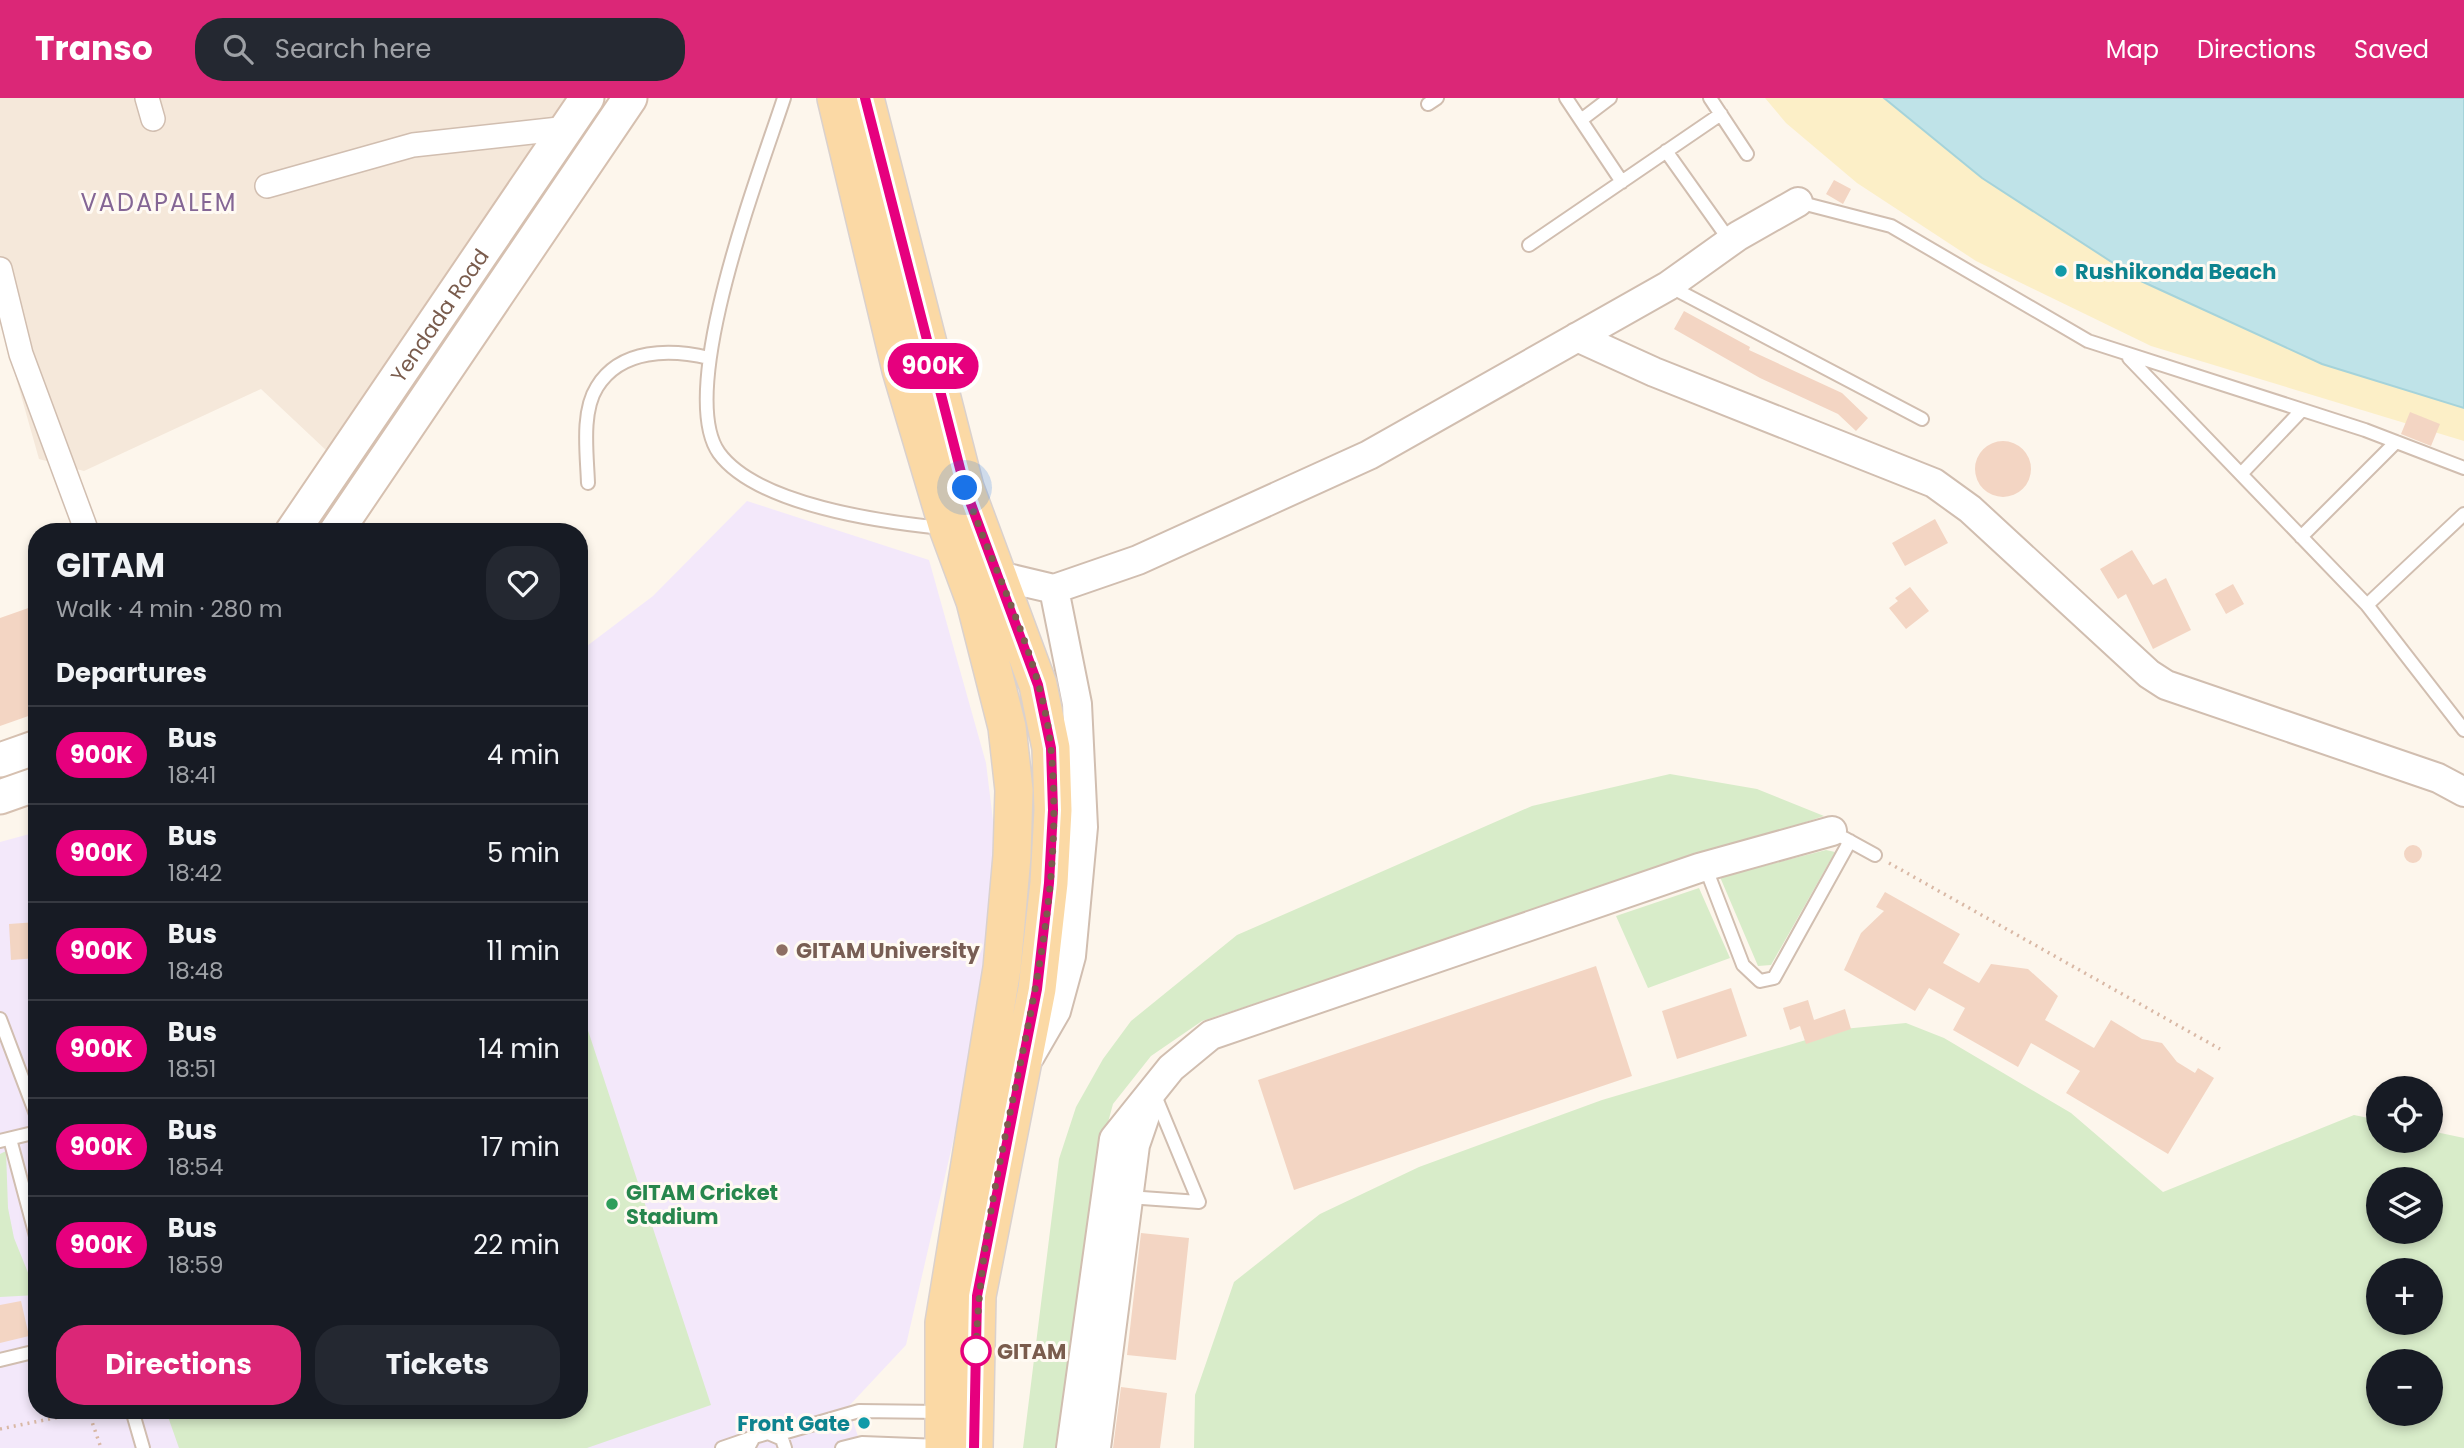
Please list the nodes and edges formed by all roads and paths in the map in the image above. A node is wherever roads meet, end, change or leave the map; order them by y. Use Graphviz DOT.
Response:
graph roads {
  1 [pos="587,98"];
  2 [pos="630,98"];
  3 [pos="784,98"];
  4 [pos="836,98"];
  5 [pos="865,98"];
  6 [pos="1566,98"];
  7 [pos="1610,98"];
  8 [pos="1710,98"];
  9 [pos="1721,114"];
  10 [pos="1581,120"];
  11 [pos="568,128"];
  12 [pos="1666,151"];
  13 [pos="1747,153"];
  14 [pos="1622,182"];
  15 [pos="267,186"];
  16 [pos="1798,202"];
  17 [pos="1730,241"];
  18 [pos="1529,245"];
  19 [pos="1,275"];
  20 [pos="1668,286"];
  21 [pos="1577,337"];
  22 [pos="2126,355"];
  23 [pos="709,358"];
  24 [pos="2302,410"];
  25 [pos="1922,419"];
  26 [pos="2396,442"];
  27 [pos="2464,468"];
  28 [pos="2241,474"];
  29 [pos="588,483"];
  30 [pos="2464,514"];
  31 [pos="84,523"];
  32 [pos="298,523"];
  33 [pos="342,523"];
  34 [pos="962,524"];
  35 [pos="2301,537"];
  36 [pos="999,576"];
  37 [pos="1054,589"];
  38 [pos="2367,605"];
  39 [pos="2464,730"];
  40 [pos="28,750"];
  41 [pos="0,760"];
  42 [pos="28,787"];
  43 [pos="2464,792"];
  44 [pos="0,797"];
  45 [pos="1841,836"];
  46 [pos="1875,855"];
  47 [pos="1705,866"];
  48 [pos="0,1019"];
  49 [pos="2220,1049"];
  50 [pos="1021,1071"];
  51 [pos="28,1081"];
  52 [pos="1153,1091"];
  53 [pos="28,1134"];
  54 [pos="5,1140"];
  55 [pos="1128,1197"];
  56 [pos="28,1212"];
  57 [pos="28,1353"];
  58 [pos="0,1360"];
  59 [pos="51,1419"];
  60 [pos="91,1419"];
  61 [pos="135,1419"];
  62 [pos="0,1430"];
  63 [pos="776,1435"];
  64 [pos="952,1439"];
  65 [pos="751,1443"];
  66 [pos="101,1448"];
  67 [pos="143,1448"];
  68 [pos="722,1448"];
  69 [pos="785,1448"];
  70 [pos="842,1448"];
  71 [pos="1071,1448"];
  72 [pos="1096,1448"];
  1 -- 11 [label="main road, Yendada Road"];
  2 -- 33 [label="main road, Yendada Road"];
  3 -- 23 [label="lane"];
  4 -- 34 [label="main road"];
  5 -- 34 [label="main road"];
  6 -- 10 [label="lane"];
  7 -- 10 [label="lane"];
  8 -- 9 [label="lane"];
  9 -- 12 [label="lane"];
  9 -- 13 [label="lane"];
  10 -- 14 [label="lane"];
  11 -- 15 [label="street"];
  11 -- 32 [label="main road, Yendada Road"];
  12 -- 14 [label="lane"];
  12 -- 17 [label="lane"];
  14 -- 18 [label="lane"];
  16 -- 17 [label="street"];
  16 -- 22 [label="lane"];
  17 -- 20 [label="street"];
  19 -- 31 [label="street"];
  20 -- 21 [label="street"];
  20 -- 25 [label="lane"];
  21 -- 37 [label="street"];
  21 -- 43 [label="street"];
  22 -- 24 [label="lane"];
  22 -- 28 [label="lane"];
  23 -- 29 [label="lane"];
  23 -- 34 [label="lane"];
  24 -- 26 [label="lane"];
  24 -- 28 [label="lane"];
  26 -- 27 [label="lane"];
  26 -- 35 [label="lane"];
  28 -- 35 [label="lane"];
  30 -- 38 [label="lane"];
  34 -- 36 [label="main road"];
  34 -- 64 [label="main road"];
  35 -- 38 [label="lane"];
  36 -- 37 [label="street"];
  36 -- 50 [label="main road"];
  37 -- 50 [label="street"];
  38 -- 39 [label="lane"];
  40 -- 41 [label="main road"];
  42 -- 44 [label="main road"];
  45 -- 46 [label="lane"];
  45 -- 47 [label="street"];
  45 -- 47 [label="lane"];
  46 -- 49 [label="path"];
  47 -- 52 [label="street"];
  48 -- 51 [label="lane"];
  50 -- 64 [label="main road"];
  52 -- 55 [label="street"];
  52 -- 55 [label="lane"];
  52 -- 71 [label="street"];
  53 -- 54 [label="lane"];
  54 -- 56 [label="lane"];
  55 -- 72 [label="street"];
  57 -- 58 [label="lane"];
  59 -- 62 [label="path"];
  60 -- 66 [label="path"];
  61 -- 67 [label="lane"];
  63 -- 64 [label="lane"];
  63 -- 65 [label="lane"];
  63 -- 69 [label="lane"];
  64 -- 70 [label="lane"];
  65 -- 68 [label="lane"];
}
